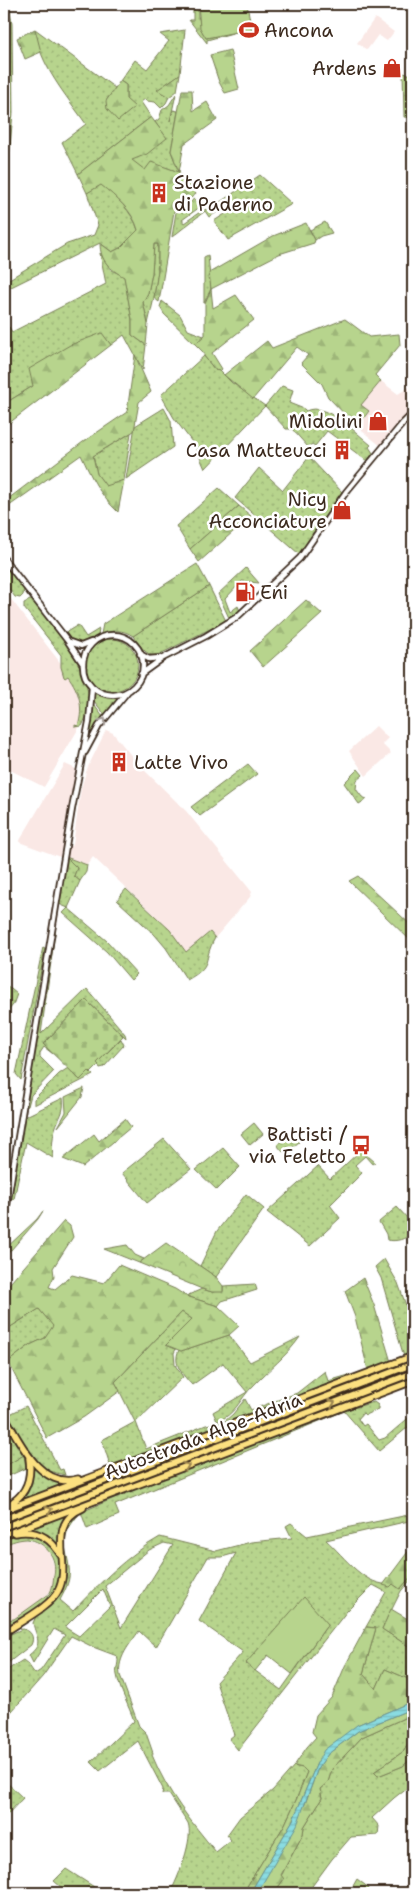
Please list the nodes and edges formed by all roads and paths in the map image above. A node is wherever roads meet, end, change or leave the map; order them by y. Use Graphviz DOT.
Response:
graph roads {
  1 [pos="413,412"];
  2 [pos="4,559"];
  3 [pos="67,640"];
  4 [pos="94,641"];
  5 [pos="140,654"];
  6 [pos="163,658"];
  7 [pos="82,664"];
  8 [pos="141,674"];
  9 [pos="92,687"];
  10 [pos="128,690"];
  11 [pos="83,755"];
  12 [pos="4,1223"];
  13 [pos="413,1356"];
  14 [pos="413,1364"];
  15 [pos="413,1373"];
  16 [pos="413,1381"];
  17 [pos="5,1419"];
  18 [pos="29,1456"];
  19 [pos="128,1463"];
  20 [pos="140,1484"];
  21 [pos="4,1508"];
  22 [pos="4,1518"];
  23 [pos="4,1527"];
  24 [pos="4,1535"];
  25 [pos="61,1556"];
  26 [pos="4,1633"];
  1 -- 6 [label="main road"];
  2 -- 3 [label="main road"];
  3 -- 4 [label="main road"];
  3 -- 7 [label="main road"];
  4 -- 5 [label="main road"];
  4 -- 7 [label="main road"];
  5 -- 6 [label="main road"];
  5 -- 8 [label="main road"];
  6 -- 8 [label="main road"];
  7 -- 9 [label="main road"];
  8 -- 10 [label="main road"];
  9 -- 10 [label="main road"];
  9 -- 11 [label="main road"];
  11 -- 10 [label="main road, one-way"];
  11 -- 12 [label="main road"];
  13 -- 19 [label="highway"];
  14 -- 22 [label="highway, Autostrada Alpe-Adria"];
  23 -- 15 [label="highway, Autostrada Alpe-Adria, one-way"];
  20 -- 16 [label="highway, one-way"];
  17 -- 18 [label="highway"];
  18 -- 19 [label="highway"];
  18 -- 21 [label="highway"];
  19 -- 21 [label="highway"];
  20 -- 24 [label="highway"];
  20 -- 25 [label="highway"];
  24 -- 25 [label="highway"];
  25 -- 26 [label="highway"];
}
